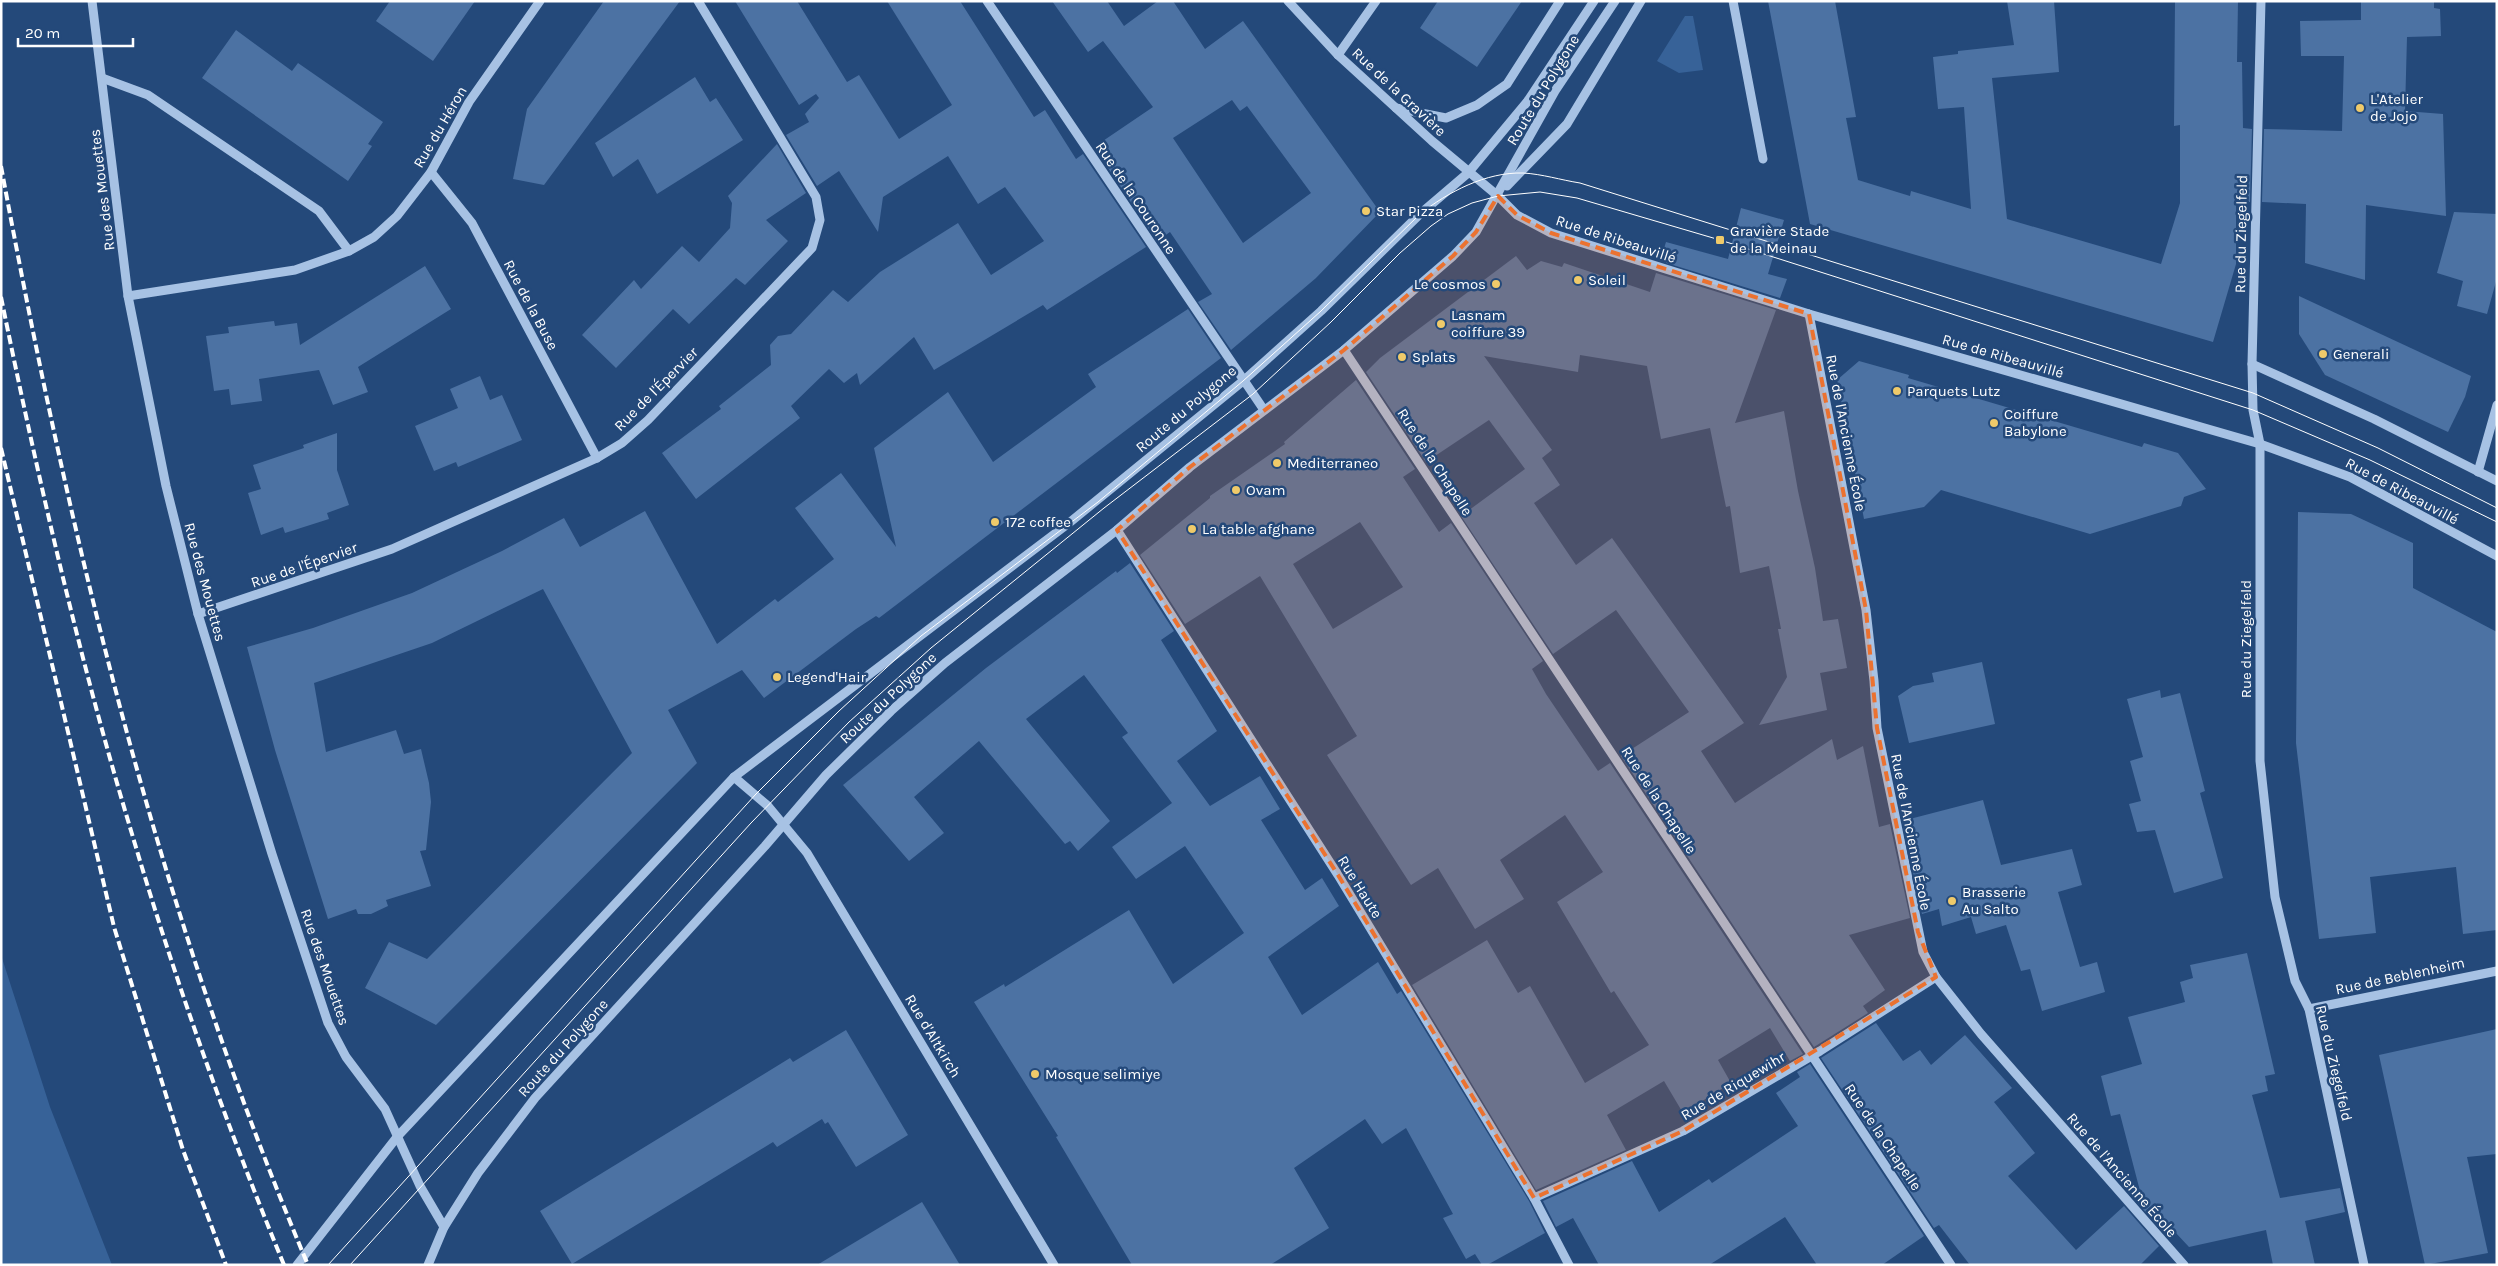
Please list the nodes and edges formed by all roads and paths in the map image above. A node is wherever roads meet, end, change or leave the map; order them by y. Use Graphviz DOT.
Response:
graph roads {
  1 [pos="92,1"];
  2 [pos="540,1"];
  3 [pos="698,1"];
  4 [pos="987,1"];
  5 [pos="1288,1"];
  6 [pos="1376,1"];
  7 [pos="1560,1"];
  8 [pos="1594,1"];
  9 [pos="1615,1"];
  10 [pos="1641,1"];
  11 [pos="1733,1"];
  12 [pos="2261,1"];
  13 [pos="1338,54"];
  14 [pos="102,78"];
  15 [pos="1394,108"];
  16 [pos="1763,159"];
  17 [pos="431,172"];
  18 [pos="1468,174"];
  19 [pos="1498,196"];
  20 [pos="349,251"];
  21 [pos="128,296"];
  22 [pos="1809,314"];
  23 [pos="1344,350"];
  24 [pos="2252,364"];
  25 [pos="1243,381"];
  26 [pos="2497,405"];
  27 [pos="1264,410"];
  28 [pos="2260,444"];
  29 [pos="597,458"];
  30 [pos="2478,472"];
  31 [pos="2497,482"];
  32 [pos="1117,530"];
  33 [pos="2497,556"];
  34 [pos="198,614"];
  35 [pos="734,776"];
  36 [pos="784,823"];
  37 [pos="2497,971"];
  38 [pos="1936,977"];
  39 [pos="2310,1009"];
  40 [pos="1811,1056"];
  41 [pos="397,1137"];
  42 [pos="1534,1198"];
  43 [pos="444,1227"];
  44 [pos="297,1265"];
  45 [pos="428,1265"];
  46 [pos="1054,1265"];
  47 [pos="1569,1265"];
  48 [pos="1951,1265"];
  49 [pos="2184,1265"];
  50 [pos="2364,1265"];
  1 -- 14 [label="street, Rue des Mouettes"];
  2 -- 17 [label="street, Rue du Héron"];
  3 -- 29 [label="street, Rue de l'Épervier"];
  4 -- 25 [label="street, Rue de la Couronne"];
  5 -- 13 [label="street, Rue de la Gravière"];
  6 -- 13 [label="street"];
  7 -- 15 [label="street"];
  8 -- 18 [label="street, Route du Polygone"];
  9 -- 19 [label="street, Route du Polygone"];
  10 -- 19 [label="street, Route du Polygone"];
  11 -- 16 [label="street"];
  12 -- 24 [label="street, Rue du Ziegelfeld"];
  13 -- 15 [label="street, Rue de la Gravière"];
  14 -- 20 [label="street"];
  14 -- 21 [label="street, Rue des Mouettes"];
  15 -- 18 [label="street, Rue de la Gravière"];
  17 -- 20 [label="street, Rue du Héron"];
  17 -- 29 [label="street, Rue de la Buse"];
  18 -- 19 [label="street, Rue de la Gravière"];
  18 -- 25 [label="street, Route du Polygone"];
  19 -- 22 [label="street, Rue de Ribeauvillé"];
  19 -- 23 [label="street, Route du Polygone"];
  20 -- 21 [label="street, Rue du Héron"];
  21 -- 34 [label="street, Rue des Mouettes"];
  22 -- 28 [label="street, Rue de Ribeauvillé"];
  22 -- 38 [label="street, Rue de l'Ancienne École"];
  23 -- 27 [label="street, Route du Polygone"];
  23 -- 40 [label="street, Rue de la Chapelle"];
  24 -- 28 [label="street, Rue du Ziegelfeld"];
  24 -- 30 [label="street"];
  25 -- 27 [label="street, Rue de la Couronne"];
  25 -- 35 [label="street, Route du Polygone"];
  26 -- 30 [label="street"];
  27 -- 32 [label="street, Route du Polygone"];
  28 -- 33 [label="street, Rue de Ribeauvillé"];
  28 -- 39 [label="street, Rue du Ziegelfeld"];
  29 -- 34 [label="street, Rue de l'Épervier"];
  30 -- 31 [label="street"];
  32 -- 36 [label="street, Route du Polygone"];
  32 -- 42 [label="street, Rue Haute"];
  34 -- 41 [label="street, Rue des Mouettes"];
  35 -- 36 [label="street"];
  35 -- 41 [label="street, Route du Polygone"];
  36 -- 43 [label="street, Route du Polygone"];
  36 -- 46 [label="street, Rue d'Altkirch"];
  37 -- 39 [label="street, Rue de Beblenheim"];
  38 -- 40 [label="street, Rue de Riquewihr"];
  38 -- 49 [label="street, Rue de l'Ancienne École"];
  39 -- 50 [label="street, Rue du Ziegelfeld"];
  40 -- 42 [label="street, Rue de Riquewihr"];
  40 -- 48 [label="street, Rue de la Chapelle"];
  41 -- 43 [label="street"];
  41 -- 44 [label="street, Route du Polygone"];
  42 -- 47 [label="street, Rue Haute"];
  43 -- 45 [label="street, Route du Polygone"];
}
